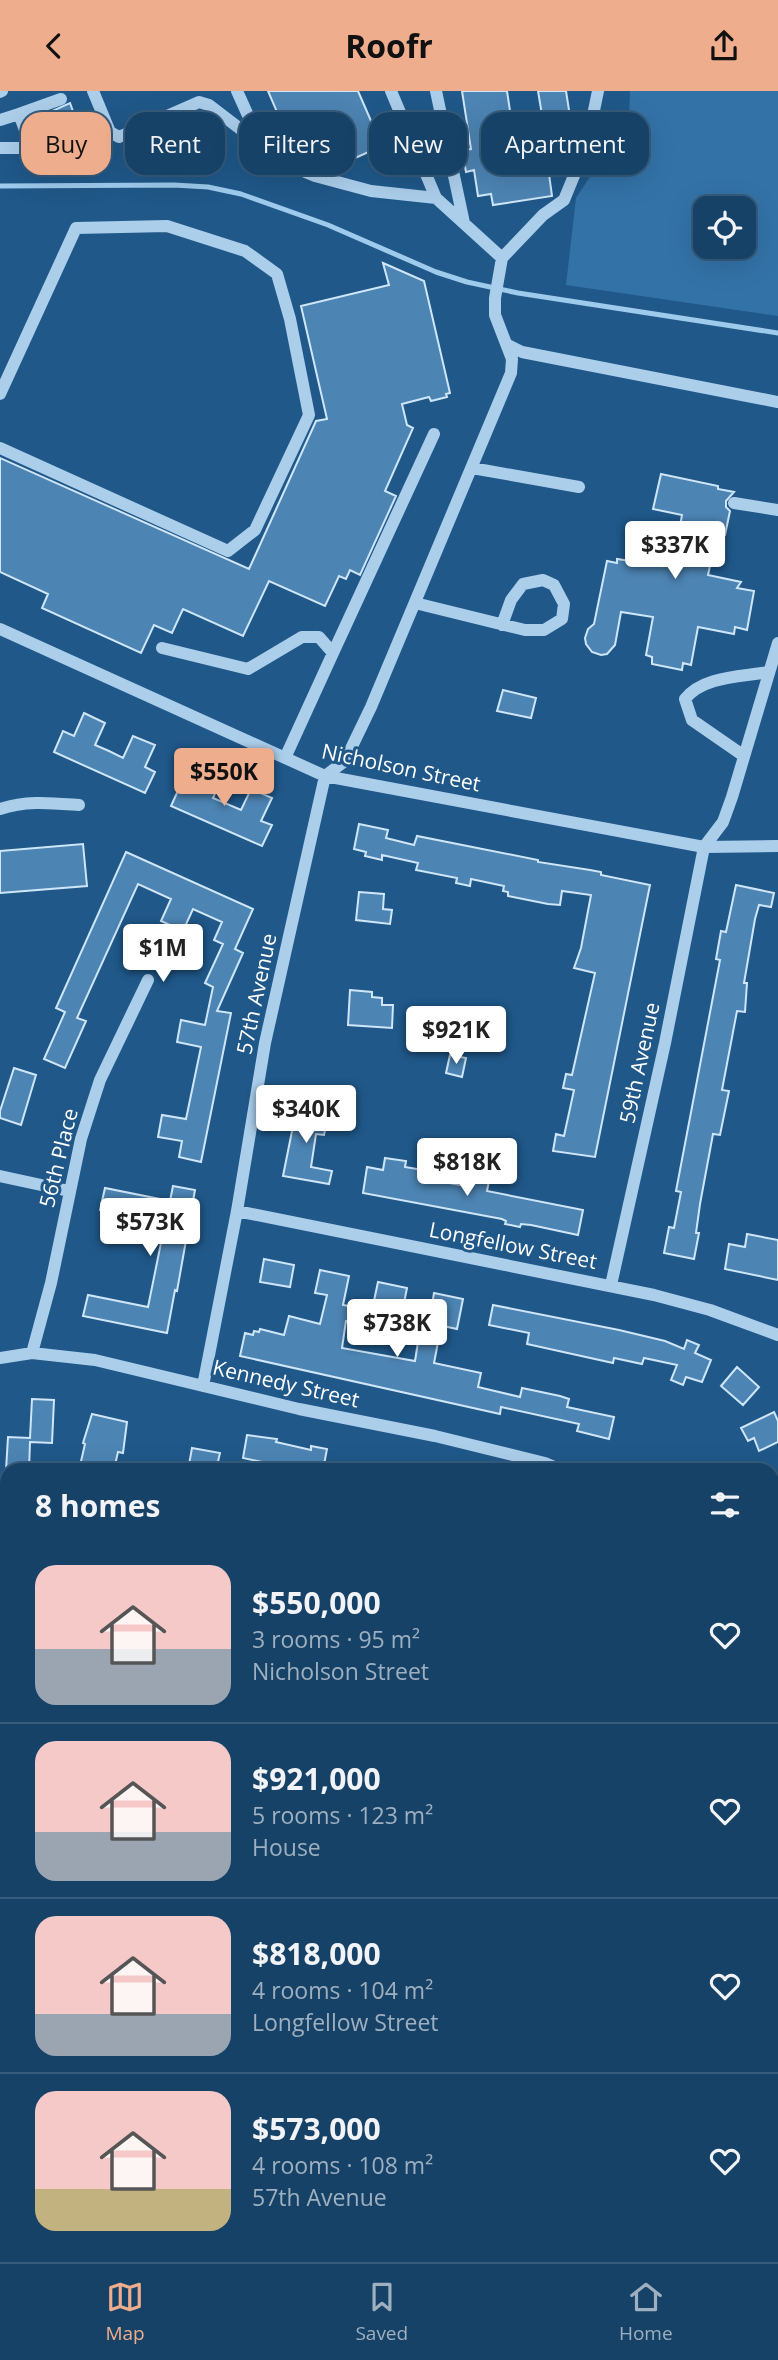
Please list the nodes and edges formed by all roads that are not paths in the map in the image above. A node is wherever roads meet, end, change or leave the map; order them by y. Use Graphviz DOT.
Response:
graph roads {
  1 [pos="93,91"];
  2 [pos="237,91"];
  3 [pos="391,91"];
  4 [pos="436,91"];
  5 [pos="598,91"];
  6 [pos="61,99"];
  7 [pos="247,112"];
  8 [pos="19,114"];
  9 [pos="0,120"];
  10 [pos="239,128"];
  11 [pos="0,148"];
  12 [pos="316,175"];
  13 [pos="436,198"];
  14 [pos="464,223"];
  15 [pos="502,258"];
  16 [pos="508,345"];
  17 [pos="0,394"];
  18 [pos="778,402"];
  19 [pos="434,434"];
  20 [pos="0,448"];
  21 [pos="472,468"];
  22 [pos="579,487"];
  23 [pos="734,503"];
  24 [pos="778,510"];
  25 [pos="415,603"];
  26 [pos="502,625"];
  27 [pos="0,629"];
  28 [pos="778,643"];
  29 [pos="162,648"];
  30 [pos="333,653"];
  31 [pos="768,672"];
  32 [pos="744,756"];
  33 [pos="285,758"];
  34 [pos="325,776"];
  35 [pos="79,805"];
  36 [pos="0,809"];
  37 [pos="778,846"];
  38 [pos="704,848"];
  39 [pos="148,980"];
  40 [pos="0,1176"];
  41 [pos="69,1191"];
  42 [pos="237,1211"];
  43 [pos="611,1285"];
  44 [pos="778,1335"];
  45 [pos="32,1353"];
  46 [pos="0,1358"];
  47 [pos="204,1386"];
  48 [pos="545,1463"];
  1 -- 10 [label="street"];
  2 -- 7 [label="street"];
  3 -- 13 [label="street"];
  4 -- 14 [label="street"];
  5 -- 15 [label="street"];
  6 -- 8 [label="street"];
  8 -- 9 [label="street"];
  8 -- 11 [label="street"];
  12 -- 13 [label="street"];
  13 -- 14 [label="street"];
  14 -- 15 [label="street"];
  15 -- 16 [label="street"];
  16 -- 18 [label="street"];
  16 -- 21 [label="street"];
  17 -- 20 [label="street"];
  19 -- 30 [label="street"];
  21 -- 22 [label="street"];
  21 -- 25 [label="street"];
  23 -- 24 [label="street"];
  25 -- 26 [label="street"];
  25 -- 34 [label="street"];
  26 -- 26 [label="street"];
  27 -- 33 [label="street, Nicholson Street"];
  28 -- 31 [label="street"];
  29 -- 30 [label="street"];
  30 -- 33 [label="street"];
  31 -- 32 [label="street"];
  31 -- 32 [label="street"];
  32 -- 38 [label="street"];
  33 -- 34 [label="street, Nicholson Street"];
  34 -- 38 [label="street, Nicholson Street"];
  34 -- 42 [label="street, 57th Avenue"];
  35 -- 36 [label="street"];
  37 -- 38 [label="street, Nicholson Street"];
  38 -- 43 [label="street, 59th Avenue"];
  39 -- 41 [label="street, 56th Place"];
  40 -- 41 [label="street"];
  41 -- 45 [label="street, 56th Place"];
  42 -- 43 [label="street, Longfellow Street"];
  42 -- 47 [label="street, 57th Avenue"];
  43 -- 44 [label="street, Longfellow Street"];
  45 -- 46 [label="street, Kennedy Street"];
  45 -- 47 [label="street, Kennedy Street"];
  47 -- 48 [label="street, Kennedy Street"];
}
